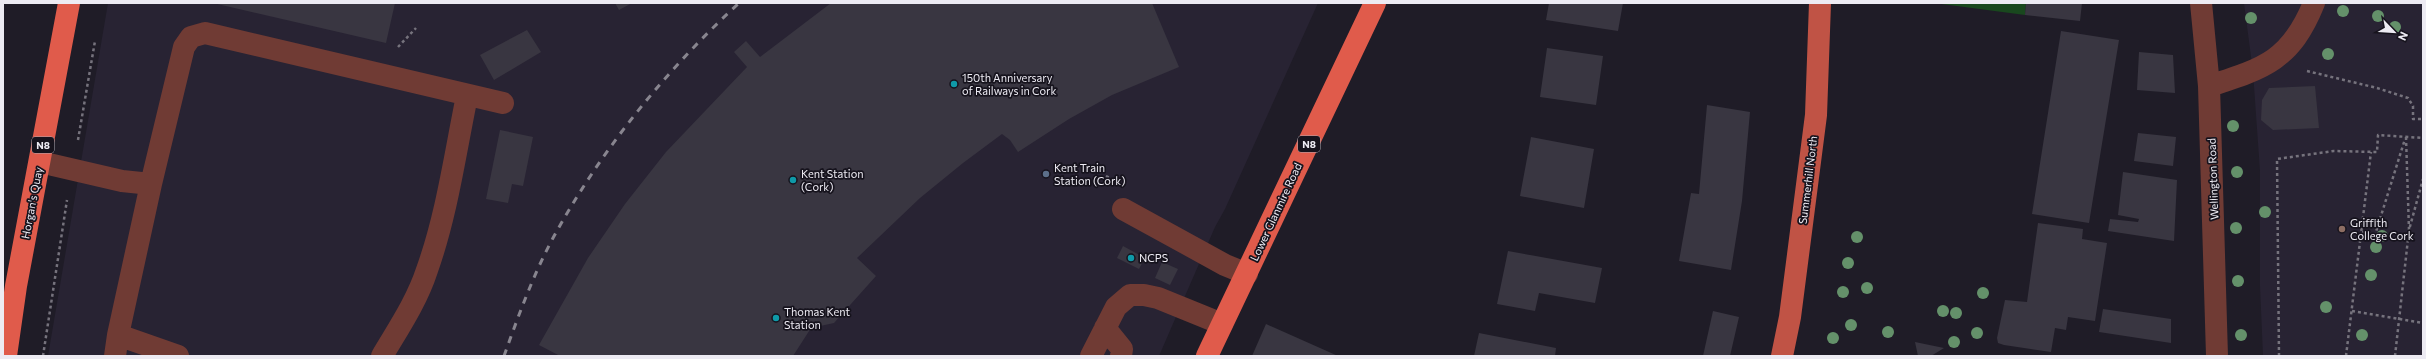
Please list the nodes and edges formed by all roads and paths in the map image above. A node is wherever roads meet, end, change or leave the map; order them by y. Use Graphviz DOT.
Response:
graph roads {
  1 [pos="69,3"];
  2 [pos="1375,3"];
  3 [pos="1820,3"];
  4 [pos="2201,3"];
  5 [pos="2314,3"];
  6 [pos="416,28"];
  7 [pos="97,33"];
  8 [pos="395,50"];
  9 [pos="2286,50"];
  10 [pos="2210,86"];
  11 [pos="467,96"];
  12 [pos="503,103"];
  13 [pos="2423,119"];
  14 [pos="2406,136"];
  15 [pos="2423,138"];
  16 [pos="77,147"];
  17 [pos="2371,152"];
  18 [pos="40,162"];
  19 [pos="2423,179"];
  20 [pos="151,184"];
  21 [pos="68,192"];
  22 [pos="1123,209"];
  23 [pos="2409,230"];
  24 [pos="2362,232"];
  25 [pos="1247,274"];
  26 [pos="2352,311"];
  27 [pos="2399,319"];
  28 [pos="2423,323"];
  29 [pos="1222,324"];
  30 [pos="1105,328"];
  31 [pos="118,335"];
  32 [pos="6,356"];
  33 [pos="43,356"];
  34 [pos="114,356"];
  35 [pos="178,356"];
  36 [pos="382,356"];
  37 [pos="1092,356"];
  38 [pos="1120,356"];
  39 [pos="1207,356"];
  40 [pos="1782,356"];
  41 [pos="2217,356"];
  42 [pos="2279,356"];
  43 [pos="2346,356"];
  44 [pos="2396,356"];
  1 -- 18 [label="highway, Horgan's Quay / N8"];
  2 -- 25 [label="highway, Lower Glanmire Road / N8"];
  3 -- 40 [label="main road, Summerhill North"];
  4 -- 10 [label="street, Wellington Road"];
  5 -- 9 [label="street"];
  6 -- 8 [label="path"];
  7 -- 16 [label="path"];
  9 -- 10 [label="street"];
  9 -- 13 [label="path"];
  10 -- 41 [label="street, Wellington Road"];
  11 -- 12 [label="street"];
  11 -- 20 [label="street"];
  11 -- 36 [label="street"];
  14 -- 15 [label="path"];
  14 -- 17 [label="path"];
  14 -- 23 [label="path"];
  14 -- 24 [label="path"];
  17 -- 24 [label="path"];
  17 -- 42 [label="path"];
  18 -- 20 [label="street"];
  18 -- 32 [label="highway, Horgan's Quay / N8"];
  19 -- 23 [label="path"];
  20 -- 31 [label="street"];
  21 -- 33 [label="path"];
  22 -- 25 [label="street"];
  23 -- 27 [label="path"];
  24 -- 26 [label="path"];
  25 -- 29 [label="highway, Lower Glanmire Road / N8"];
  26 -- 27 [label="path"];
  26 -- 43 [label="path"];
  27 -- 28 [label="path"];
  27 -- 44 [label="path"];
  29 -- 30 [label="street"];
  29 -- 39 [label="highway, Lower Glanmire Road / N8"];
  30 -- 37 [label="street"];
  30 -- 38 [label="street"];
  31 -- 34 [label="street"];
  31 -- 35 [label="street"];
}
